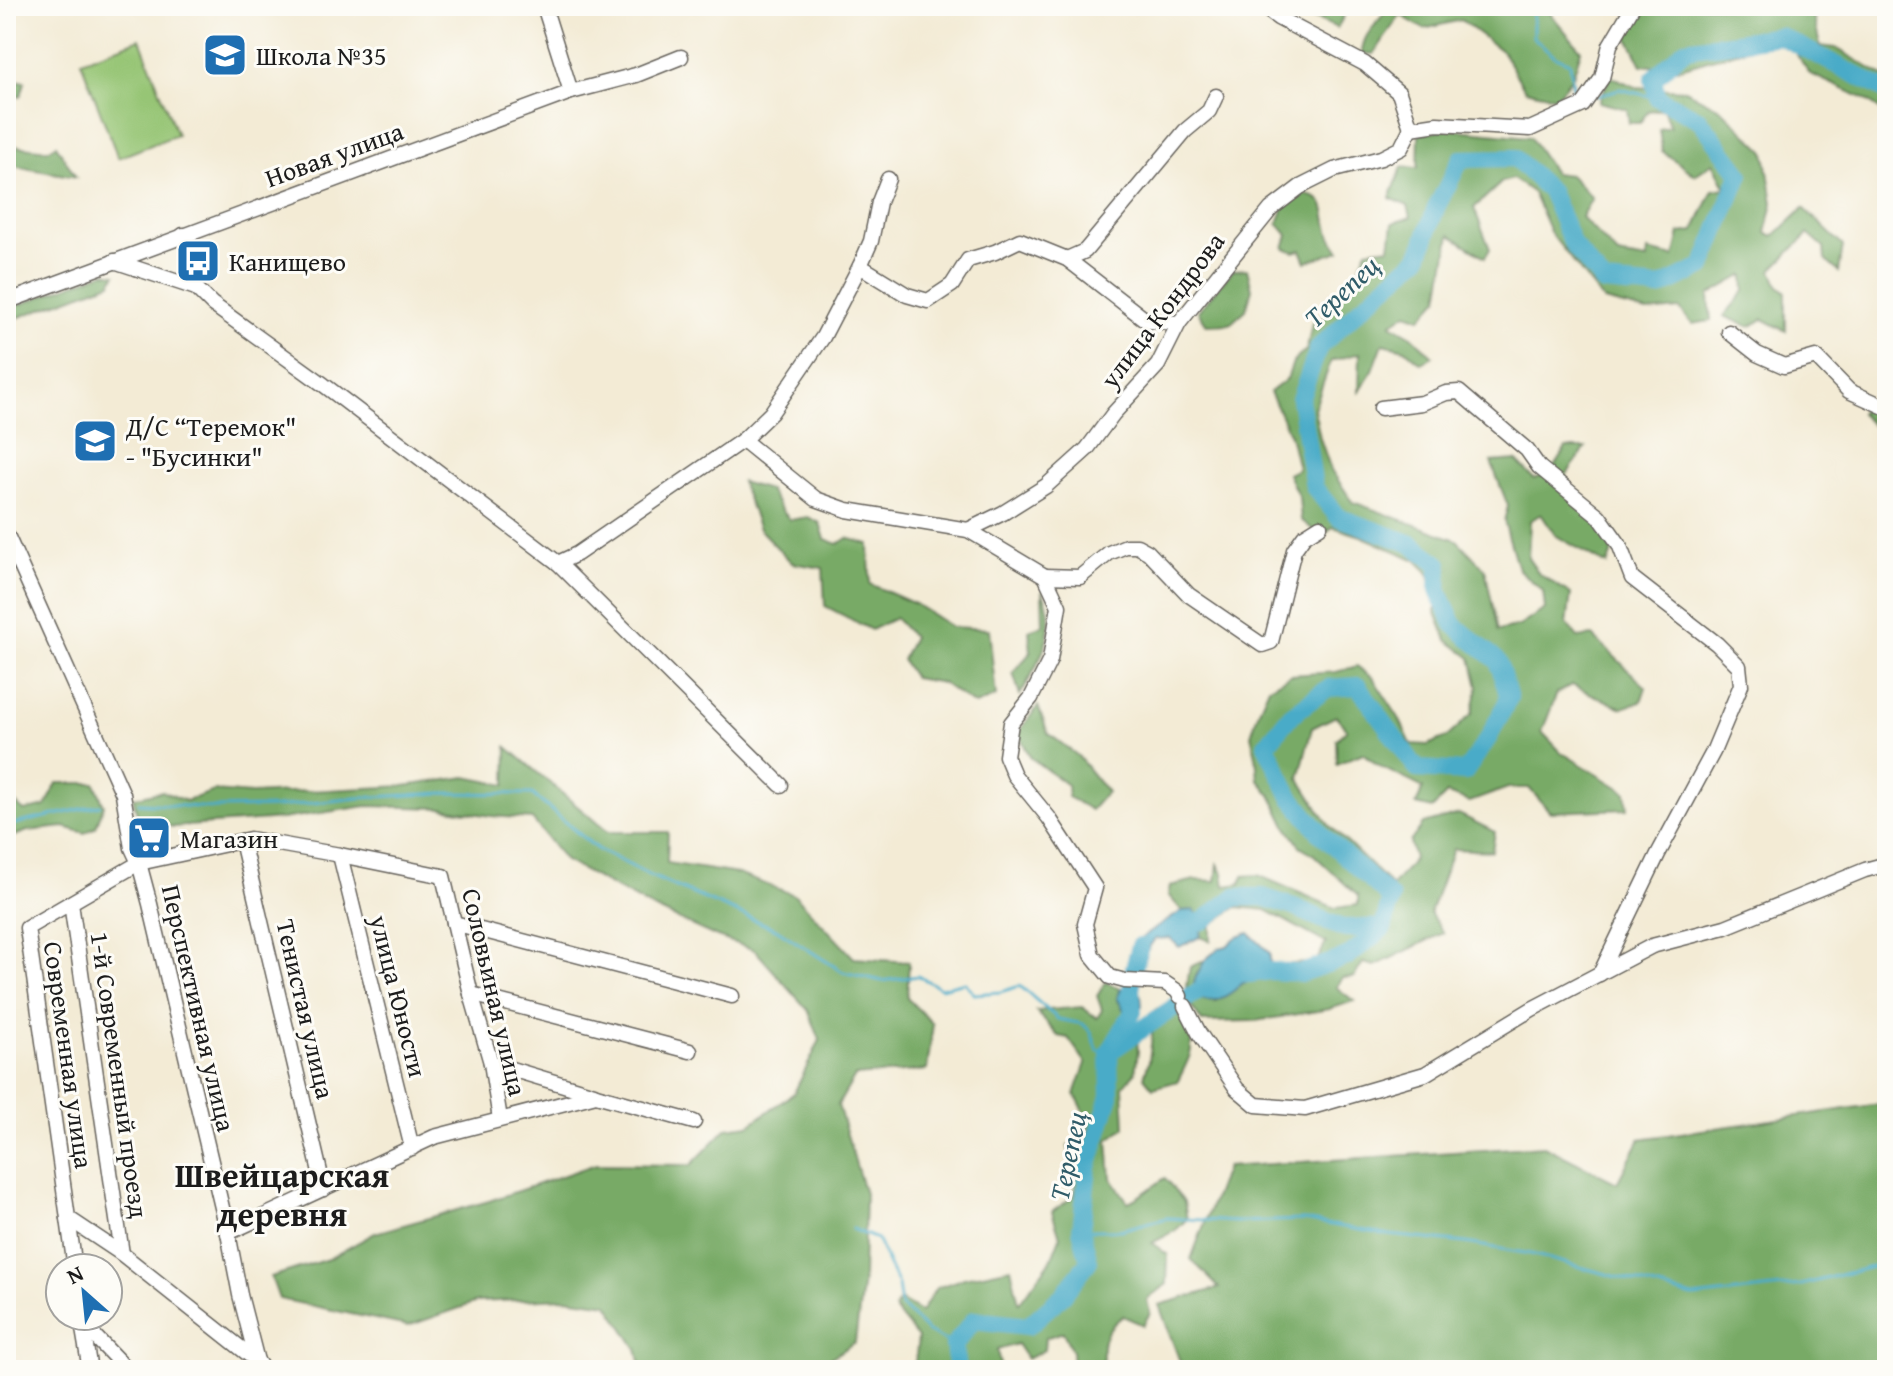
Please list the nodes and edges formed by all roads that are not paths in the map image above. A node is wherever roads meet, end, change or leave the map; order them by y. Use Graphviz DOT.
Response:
graph roads {
  1 [pos="544,6"];
  2 [pos="1262,6"];
  3 [pos="1633,6"];
  4 [pos="681,57"];
  5 [pos="571,92"];
  6 [pos="1216,96"];
  7 [pos="1411,128"];
  8 [pos="888,179"];
  9 [pos="183,235"];
  10 [pos="1067,259"];
  11 [pos="114,261"];
  12 [pos="860,266"];
  13 [pos="196,288"];
  14 [pos="6,302"];
  15 [pos="1179,323"];
  16 [pos="1729,332"];
  17 [pos="1381,408"];
  18 [pos="1887,408"];
  19 [pos="743,440"];
  20 [pos="1320,526"];
  21 [pos="968,530"];
  22 [pos="6,533"];
  23 [pos="558,563"];
  24 [pos="1045,576"];
  25 [pos="781,785"];
  26 [pos="242,841"];
  27 [pos="340,855"];
  28 [pos="139,863"];
  29 [pos="1887,864"];
  30 [pos="443,876"];
  31 [pos="71,903"];
  32 [pos="454,923"];
  33 [pos="1600,974"];
  34 [pos="471,994"];
  35 [pos="732,996"];
  36 [pos="690,1051"];
  37 [pos="491,1063"];
  38 [pos="596,1095"];
  39 [pos="500,1119"];
  40 [pos="694,1122"];
  41 [pos="412,1148"];
  42 [pos="324,1189"];
  43 [pos="68,1218"];
  44 [pos="228,1233"];
  45 [pos="73,1252"];
  46 [pos="119,1252"];
  47 [pos="122,1252"];
  48 [pos="124,1256"];
  49 [pos="84,1332"];
  50 [pos="93,1332"];
  51 [pos="260,1365"];
  52 [pos="90,1370"];
  53 [pos="127,1370"];
  1 -- 5 [label="street"];
  2 -- 7 [label="street"];
  3 -- 7 [label="street"];
  4 -- 5 [label="street, Новая улица"];
  5 -- 9 [label="street, Новая улица"];
  6 -- 10 [label="street"];
  7 -- 15 [label="street, улица Кондрова"];
  8 -- 12 [label="street"];
  9 -- 11 [label="street, Новая улица"];
  9 -- 13 [label="street"];
  10 -- 12 [label="street"];
  10 -- 15 [label="street"];
  11 -- 13 [label="street"];
  11 -- 14 [label="street, Новая улица"];
  12 -- 19 [label="street"];
  13 -- 23 [label="street"];
  15 -- 21 [label="street, улица Кондрова"];
  16 -- 18 [label="street"];
  17 -- 33 [label="street"];
  19 -- 21 [label="street"];
  19 -- 23 [label="street"];
  20 -- 24 [label="street"];
  21 -- 24 [label="street"];
  22 -- 28 [label="street, Перспективная улица"];
  23 -- 25 [label="street"];
  24 -- 33 [label="street"];
  26 -- 27 [label="street, Современная улица"];
  26 -- 28 [label="street, Современная улица"];
  26 -- 42 [label="street, Тенистая улица"];
  27 -- 30 [label="street, Современная улица"];
  27 -- 41 [label="street, улица Юности"];
  28 -- 31 [label="street, Современная улица"];
  28 -- 44 [label="street, Перспективная улица"];
  29 -- 33 [label="street"];
  30 -- 32 [label="street, Соловьиная улица"];
  31 -- 43 [label="street, Современная улица"];
  31 -- 47 [label="street, 1-й Современный проезд"];
  32 -- 34 [label="street, Соловьиная улица"];
  32 -- 35 [label="street"];
  34 -- 36 [label="street"];
  34 -- 37 [label="street, Соловьиная улица"];
  37 -- 38 [label="street"];
  37 -- 39 [label="street, Соловьиная улица"];
  38 -- 39 [label="street"];
  38 -- 40 [label="street"];
  39 -- 41 [label="street"];
  41 -- 42 [label="street"];
  42 -- 44 [label="street"];
  43 -- 45 [label="street, Современная улица"];
  43 -- 46 [label="street"];
  44 -- 51 [label="street, Перспективная улица"];
  48 -- 51 [label="street"];
  49 -- 52 [label="street"];
  50 -- 53 [label="street"];
}
